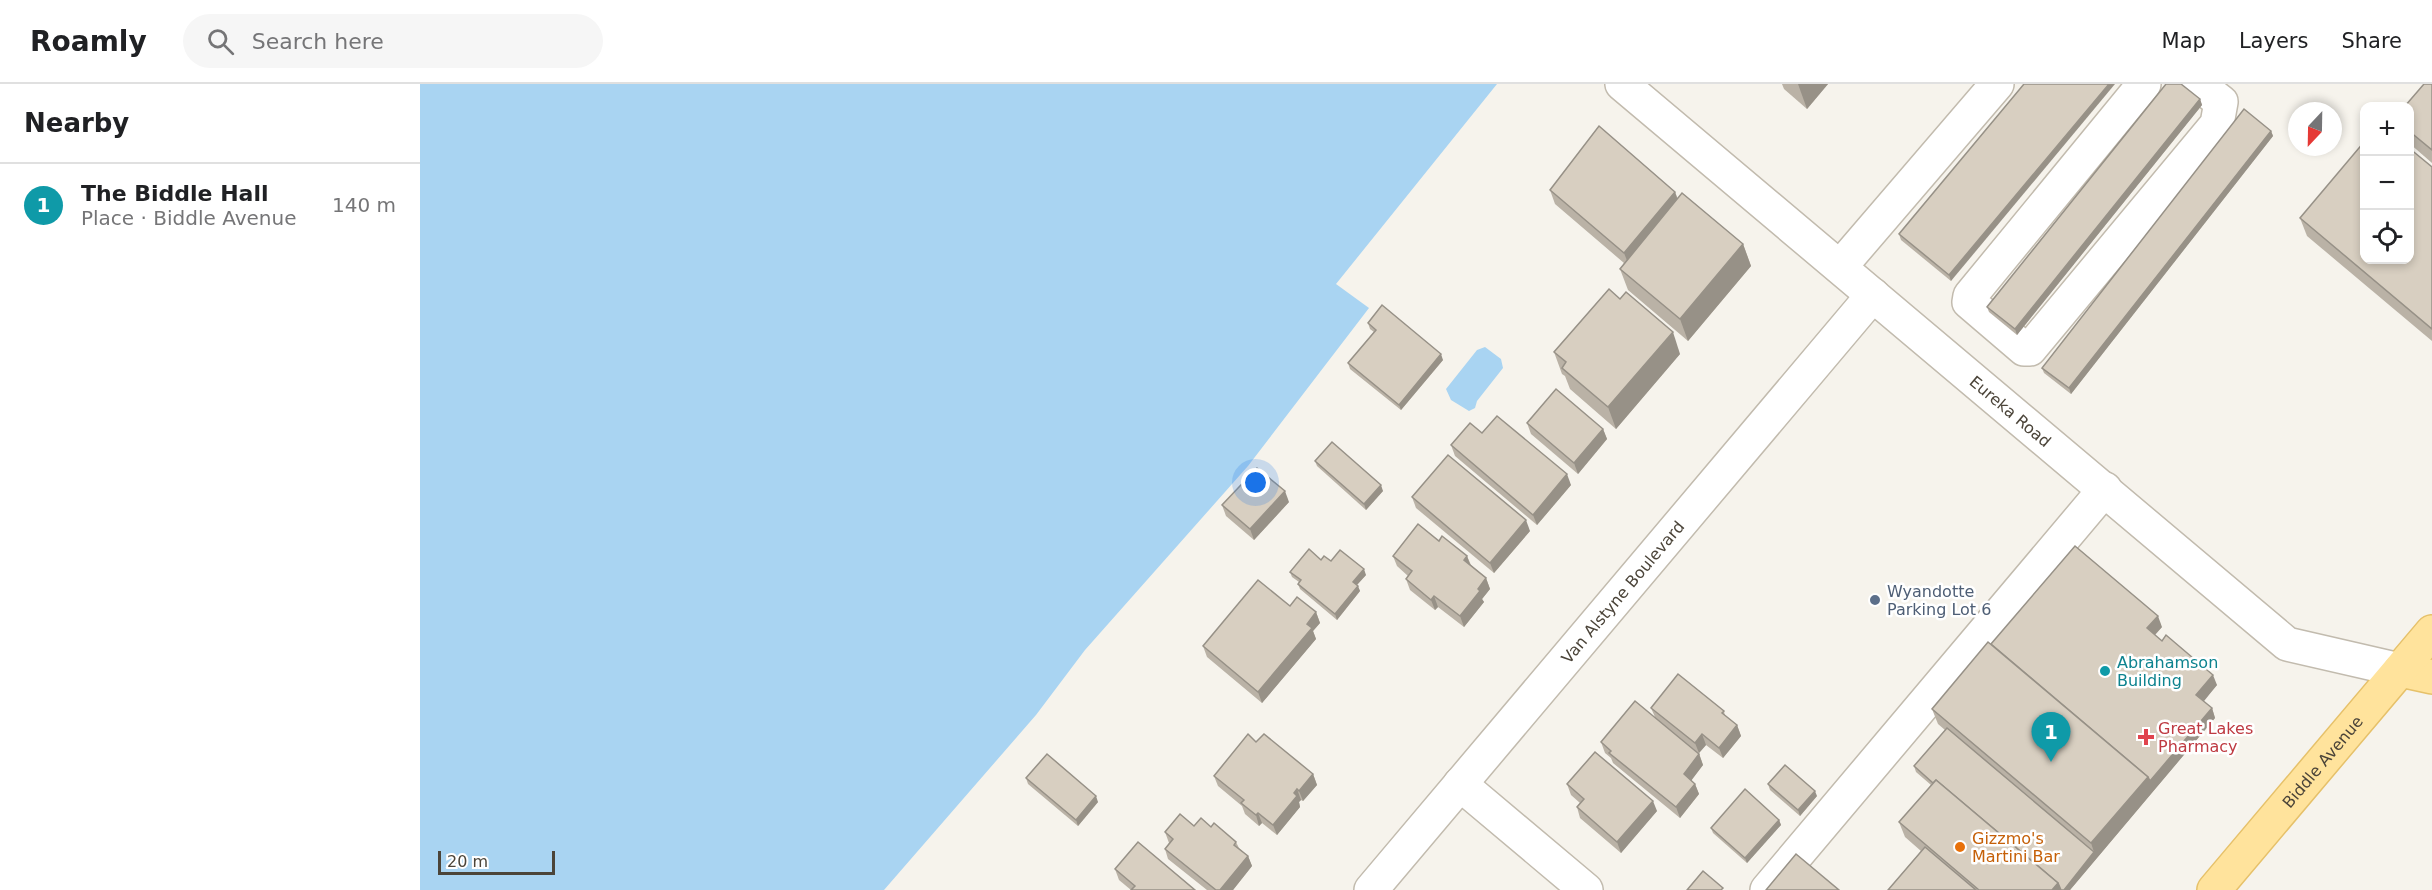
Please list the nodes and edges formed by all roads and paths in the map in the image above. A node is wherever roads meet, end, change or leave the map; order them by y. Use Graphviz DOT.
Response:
graph roads {
  1 [pos="1622,84"];
  2 [pos="1998,84"];
  3 [pos="2144,84"];
  4 [pos="2198,84"];
  5 [pos="1840,267"];
  6 [pos="1873,295"];
  7 [pos="2104,489"];
  8 [pos="2432,632"];
  9 [pos="2400,670"];
  10 [pos="2432,677"];
  11 [pos="1460,784"];
  12 [pos="1371,890"];
  13 [pos="1586,890"];
  14 [pos="1767,890"];
  15 [pos="2214,890"];
  1 -- 5 [label="street, Eureka Road"];
  2 -- 5 [label="street"];
  3 -- 4 [label="street"];
  5 -- 6 [label="street, Eureka Road"];
  6 -- 7 [label="street, Eureka Road"];
  6 -- 11 [label="street, Van Alstyne Boulevard"];
  7 -- 9 [label="street, Eureka Road"];
  7 -- 14 [label="street"];
  8 -- 9 [label="main road, Biddle Avenue"];
  9 -- 10 [label="main road, Eureka Road"];
  9 -- 15 [label="main road, Biddle Avenue"];
  11 -- 12 [label="street, Van Alstyne Boulevard"];
  11 -- 13 [label="street"];
}
